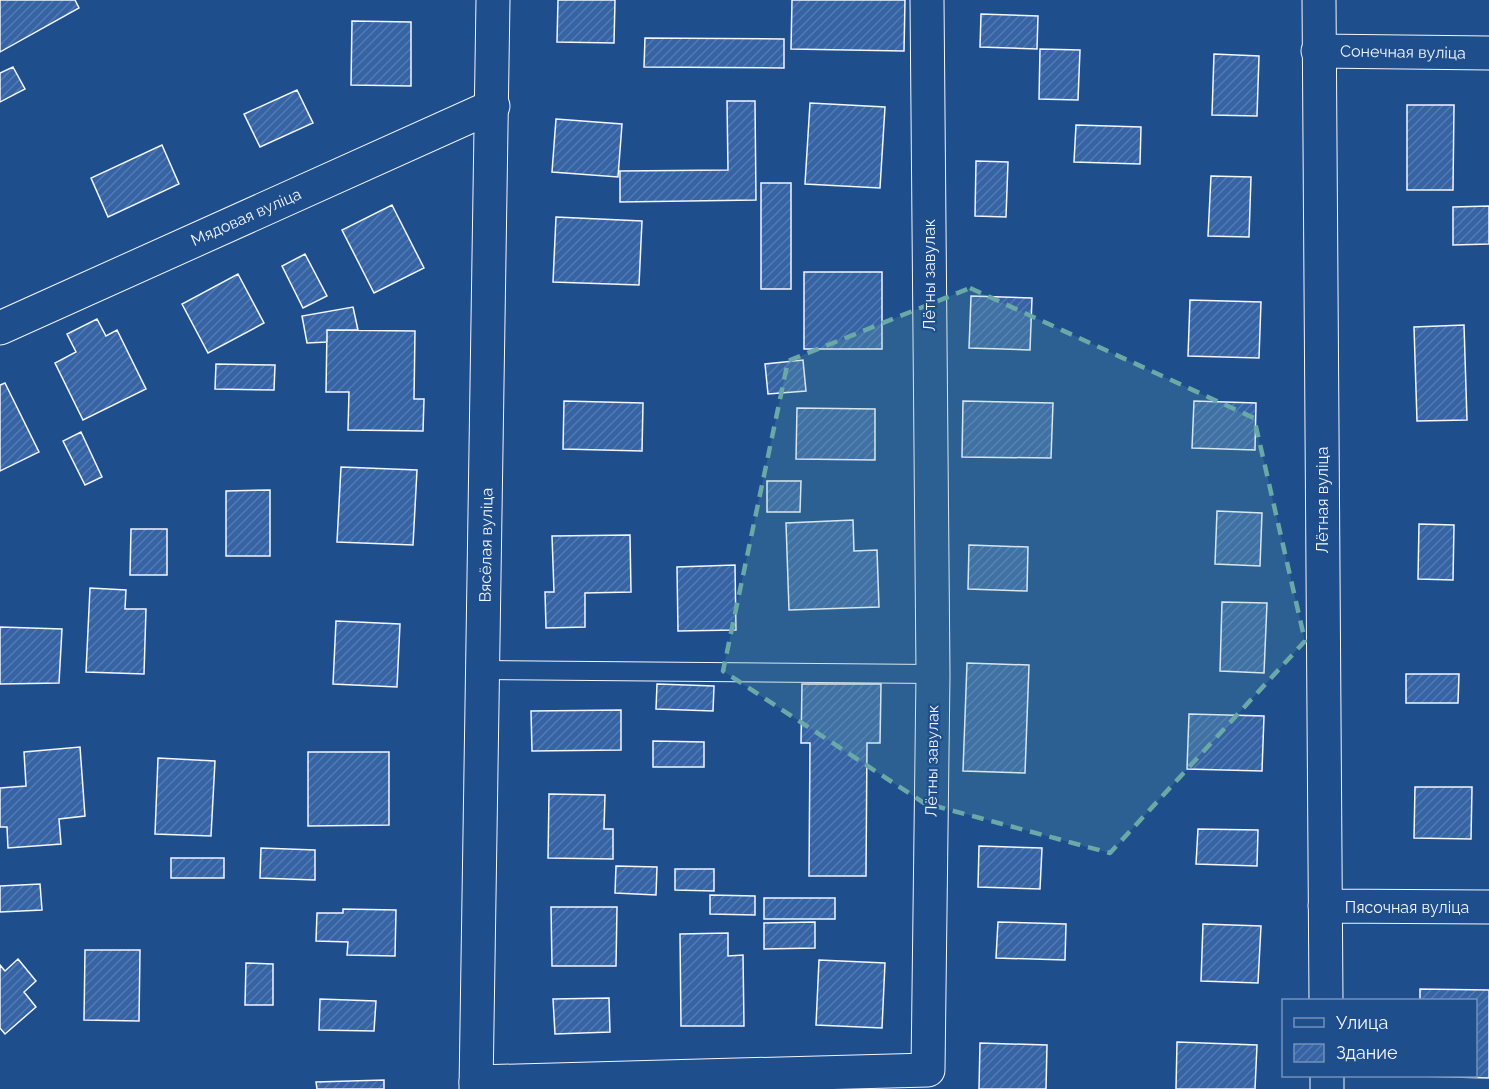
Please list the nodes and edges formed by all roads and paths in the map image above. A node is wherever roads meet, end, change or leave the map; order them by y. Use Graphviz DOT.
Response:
graph roads {
  1 [pos="493,0"];
  2 [pos="927,0"];
  3 [pos="1319,0"];
  4 [pos="1318,51"];
  5 [pos="1489,53"];
  6 [pos="493,106"];
  7 [pos="0,328"];
  8 [pos="484,670"];
  9 [pos="933,674"];
  10 [pos="1325,906"];
  11 [pos="1489,907"];
  12 [pos="1326,999"];
  13 [pos="476,1085"];
  1 -- 6 [label="street, Вясёлая вуліца"];
  2 -- 9 [label="street, Лётны завулак"];
  3 -- 4 [label="street, Лётная вуліца"];
  4 -- 5 [label="street, Сонечная вуліца"];
  4 -- 10 [label="street, Лётная вуліца"];
  6 -- 7 [label="street, Мядовая вуліца"];
  6 -- 8 [label="street, Вясёлая вуліца"];
  8 -- 9 [label="lane"];
  8 -- 13 [label="street, Вясёлая вуліца"];
  9 -- 13 [label="street, Лётны завулак"];
  10 -- 11 [label="street, Пясочная вуліца"];
  10 -- 12 [label="street, Лётная вуліца"];
}
